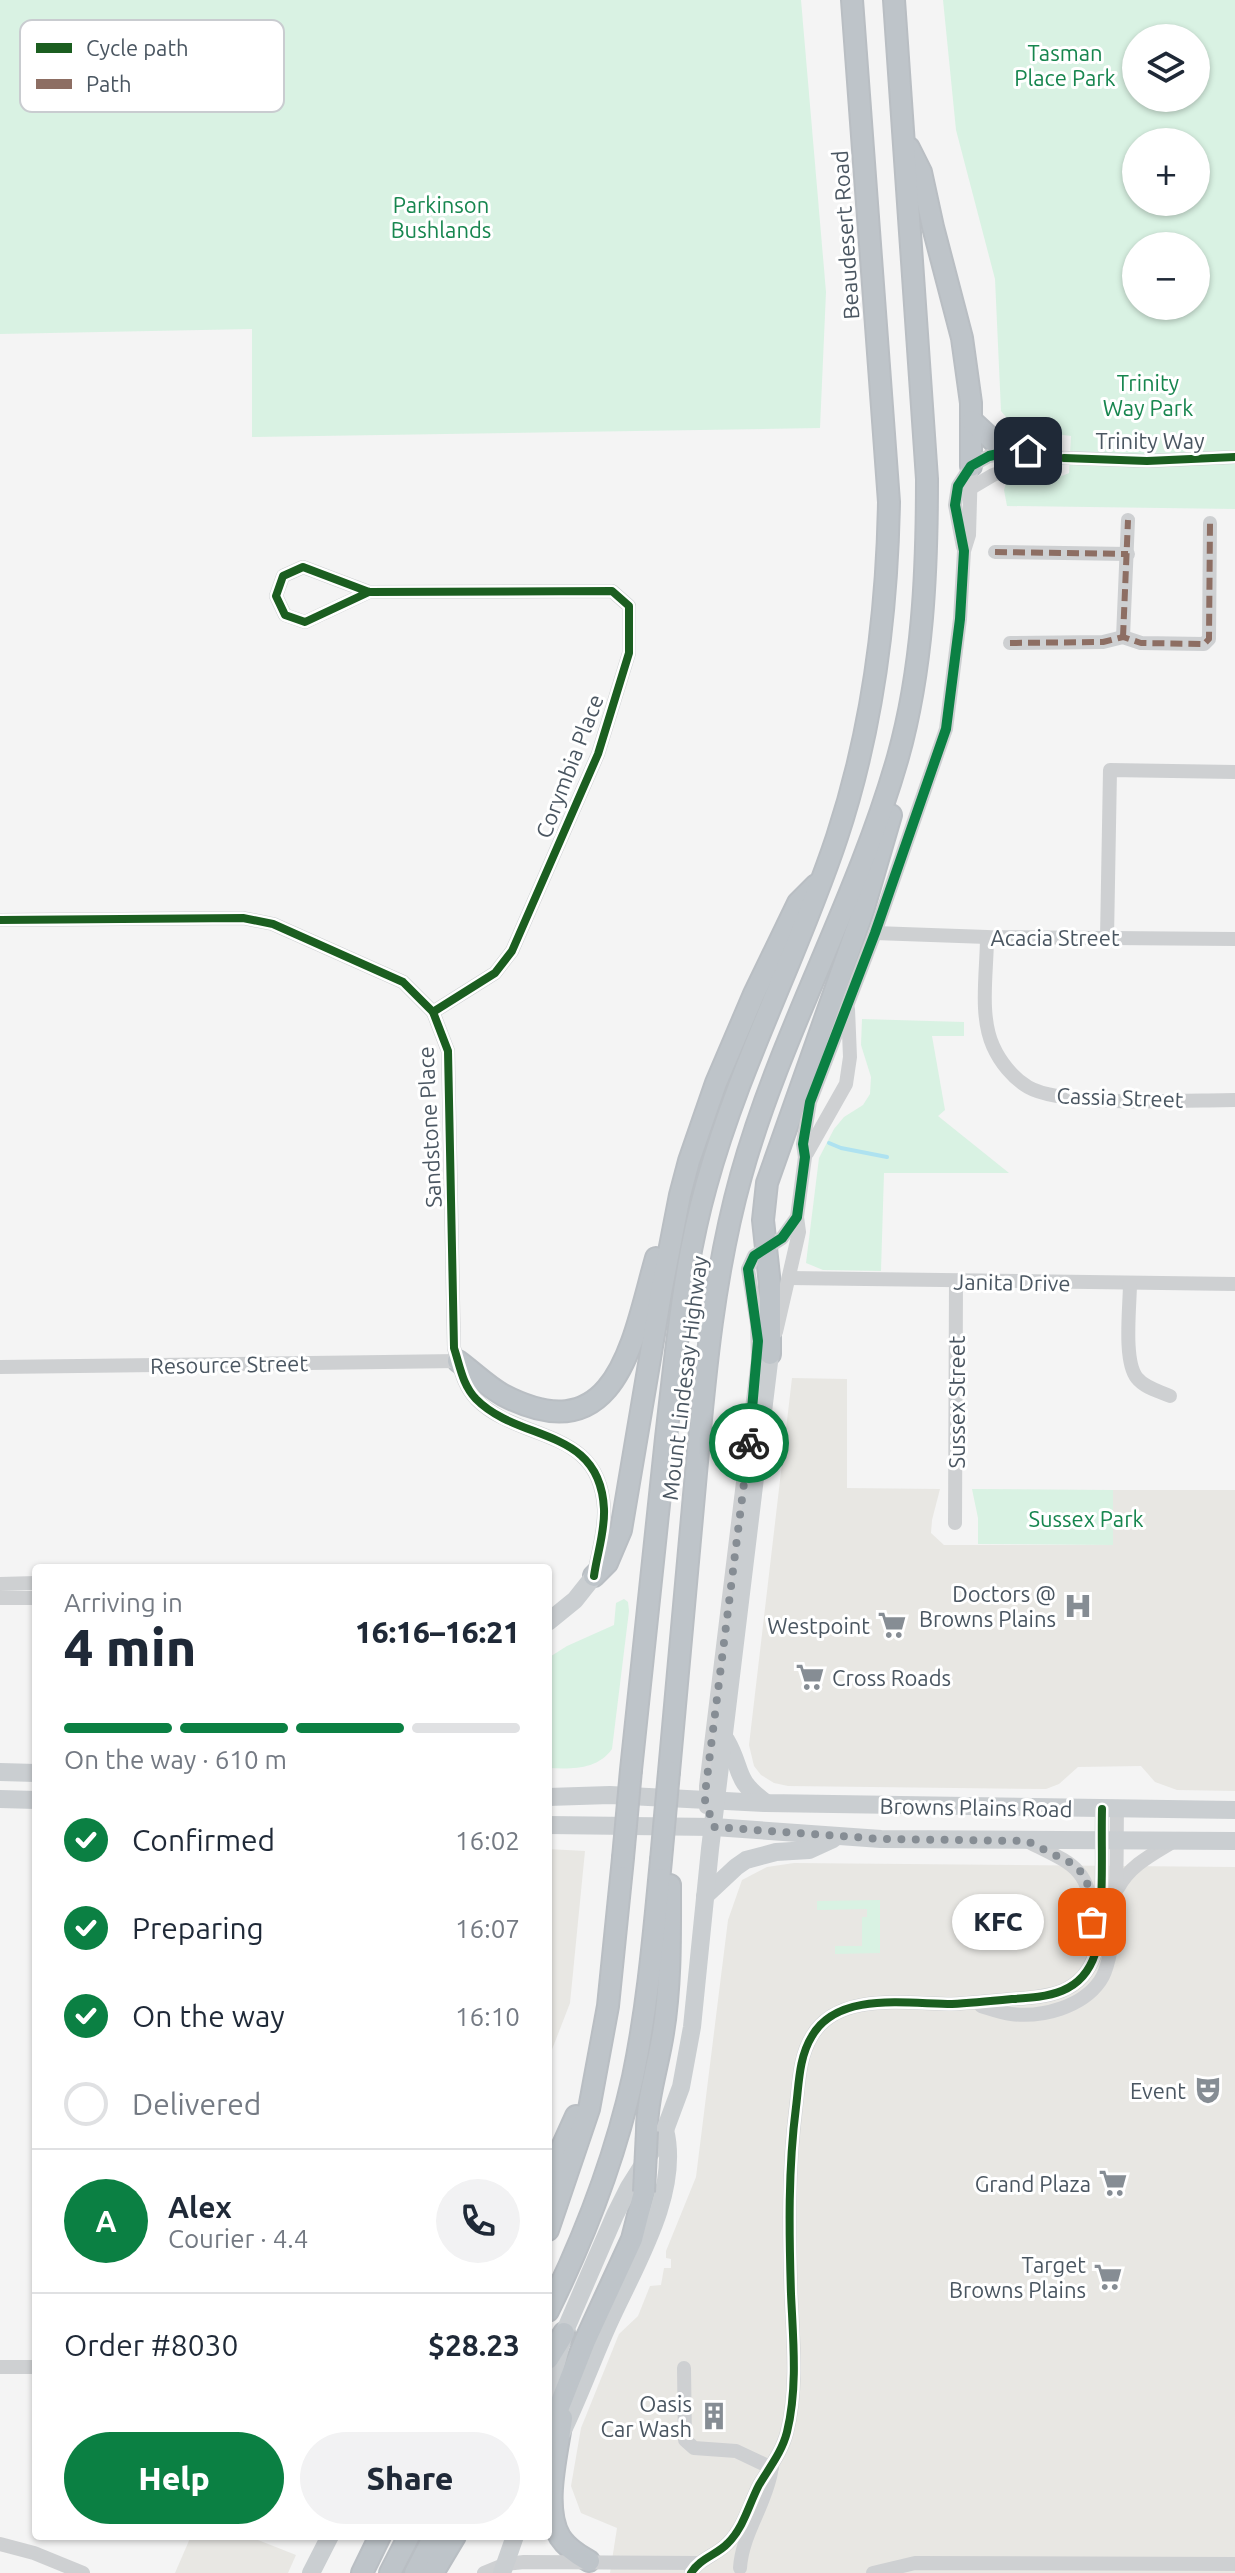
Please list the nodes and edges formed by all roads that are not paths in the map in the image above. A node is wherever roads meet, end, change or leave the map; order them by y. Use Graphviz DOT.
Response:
graph roads {
  1 [pos="852,0"];
  2 [pos="894,0"];
  3 [pos="905,141"];
  4 [pos="972,421"];
  5 [pos="1012,451"];
  6 [pos="1043,457"];
  7 [pos="1235,457"];
  8 [pos="887,466"];
  9 [pos="971,466"];
  10 [pos="971,488"];
  11 [pos="1128,520"];
  12 [pos="1210,523"];
  13 [pos="964,551"];
  14 [pos="995,552"];
  15 [pos="1128,554"];
  16 [pos="369,592"];
  17 [pos="1123,637"];
  18 [pos="1010,643"];
  19 [pos="898,757"];
  20 [pos="1235,772"];
  21 [pos="822,879"];
  22 [pos="0,920"];
  23 [pos="875,933"];
  24 [pos="987,937"];
  25 [pos="1107,938"];
  26 [pos="1235,939"];
  27 [pos="848,1005"];
  28 [pos="433,1012"];
  29 [pos="849,1070"];
  30 [pos="820,1075"];
  31 [pos="1235,1100"];
  32 [pos="805,1157"];
  33 [pos="680,1195"];
  34 [pos="797,1217"];
  35 [pos="766,1248"];
  36 [pos="789,1278"];
  37 [pos="956,1281"];
  38 [pos="1130,1283"];
  39 [pos="1235,1284"];
  40 [pos="770,1354"];
  41 [pos="458,1361"];
  42 [pos="0,1367"];
  43 [pos="1170,1396"];
  44 [pos="955,1523"];
  45 [pos="594,1576"];
  46 [pos="32,1583"];
  47 [pos="0,1584"];
  48 [pos="0,1598"];
  49 [pos="32,1598"];
  50 [pos="552,1619"];
  51 [pos="725,1738"];
  52 [pos="0,1772"];
  53 [pos="32,1773"];
  54 [pos="552,1797"];
  55 [pos="0,1799"];
  56 [pos="32,1800"];
  57 [pos="711,1801"];
  58 [pos="766,1803"];
  59 [pos="1109,1809"];
  60 [pos="1235,1810"];
  61 [pos="552,1825"];
  62 [pos="714,1827"];
  63 [pos="838,1837"];
  64 [pos="1174,1840"];
  65 [pos="1027,1841"];
  66 [pos="1109,1841"];
  67 [pos="1235,1841"];
  68 [pos="661,1860"];
  69 [pos="1116,1892"];
  70 [pos="705,1896"];
  71 [pos="1098,1931"];
  72 [pos="969,2003"];
  73 [pos="592,2084"];
  74 [pos="656,2130"];
  75 [pos="552,2169"];
  76 [pos="552,2219"];
  77 [pos="552,2302"];
  78 [pos="564,2333"];
  79 [pos="552,2352"];
  80 [pos="0,2367"];
  81 [pos="32,2367"];
  82 [pos="684,2368"];
  83 [pos="555,2396"];
  84 [pos="554,2435"];
  85 [pos="772,2468"];
  86 [pos="328,2540"];
  87 [pos="340,2540"];
  88 [pos="378,2540"];
  89 [pos="407,2540"];
  90 [pos="432,2540"];
  91 [pos="453,2540"];
  92 [pos="514,2540"];
  93 [pos="0,2544"];
  94 [pos="589,2561"];
  95 [pos="700,2564"];
  96 [pos="1235,2564"];
  97 [pos="504,2568"];
  98 [pos="741,2571"];
  99 [pos="83,2573"];
  100 [pos="311,2573"];
  101 [pos="325,2573"];
  102 [pos="362,2573"];
  103 [pos="390,2573"];
  104 [pos="415,2573"];
  105 [pos="433,2573"];
  106 [pos="484,2573"];
  107 [pos="873,2573"];
  1 -- 8 [label="highway, Beaudesert Road"];
  2 -- 3 [label="highway"];
  3 -- 4 [label="highway"];
  3 -- 19 [label="highway, Mount Lindesay Highway"];
  4 -- 5 [label="highway"];
  4 -- 9 [label="highway"];
  5 -- 6 [label="street, Trinity Way"];
  5 -- 9 [label="street"];
  6 -- 7 [label="street, Trinity Way"];
  6 -- 10 [label="street, Trinity Way"];
  8 -- 21 [label="highway, Mount Lindesay Highway"];
  9 -- 10 [label="street"];
  9 -- 13 [label="street"];
  10 -- 13 [label="street"];
  11 -- 15 [label="street"];
  12 -- 17 [label="street"];
  13 -- 23 [label="street"];
  14 -- 15 [label="street"];
  15 -- 17 [label="street"];
  16 -- 16 [label="street, Corymbia Place"];
  16 -- 28 [label="street, Corymbia Place"];
  17 -- 18 [label="street"];
  19 -- 35 [label="highway"];
  19 -- 68 [label="highway, Mount Lindesay Highway, bridge"];
  20 -- 25 [label="street"];
  21 -- 33 [label="highway"];
  21 -- 73 [label="highway, Mount Lindesay Highway, bridge"];
  22 -- 28 [label="street, Sandstone Place"];
  23 -- 24 [label="street, Acacia Street"];
  23 -- 27 [label="street"];
  24 -- 25 [label="street, Acacia Street"];
  24 -- 31 [label="street, Cassia Street"];
  25 -- 26 [label="street, Acacia Street"];
  27 -- 29 [label="street"];
  27 -- 30 [label="street"];
  28 -- 41 [label="street, Sandstone Place"];
  29 -- 30 [label="street"];
  29 -- 32 [label="street"];
  30 -- 32 [label="street"];
  32 -- 34 [label="street"];
  33 -- 41 [label="highway"];
  33 -- 45 [label="highway"];
  34 -- 35 [label="street"];
  34 -- 36 [label="street"];
  35 -- 40 [label="highway"];
  35 -- 57 [label="street"];
  36 -- 37 [label="street, Janita Drive"];
  36 -- 40 [label="street"];
  37 -- 38 [label="street, Janita Drive"];
  37 -- 44 [label="street, Sussex Street"];
  38 -- 39 [label="street, Janita Drive"];
  38 -- 43 [label="street"];
  40 -- 51 [label="main road"];
  41 -- 42 [label="street, Resource Street"];
  41 -- 45 [label="street, Sandstone Place"];
  45 -- 50 [label="main road"];
  46 -- 47 [label="street"];
  48 -- 49 [label="street"];
  51 -- 57 [label="main road"];
  51 -- 58 [label="main road"];
  52 -- 53 [label="main road"];
  54 -- 57 [label="main road, Browns Plains Road"];
  55 -- 56 [label="main road"];
  57 -- 58 [label="main road, Browns Plains Road"];
  57 -- 62 [label="main road"];
  58 -- 59 [label="main road, Browns Plains Road"];
  59 -- 60 [label="main road, Browns Plains Road"];
  59 -- 66 [label="street"];
  61 -- 62 [label="main road, Browns Plains Road"];
  62 -- 63 [label="main road, Browns Plains Road"];
  62 -- 70 [label="main road"];
  63 -- 65 [label="main road, Browns Plains Road"];
  63 -- 70 [label="main road"];
  64 -- 66 [label="main road, Browns Plains Road"];
  64 -- 67 [label="main road, Browns Plains Road"];
  64 -- 69 [label="street"];
  65 -- 66 [label="main road, Browns Plains Road"];
  65 -- 71 [label="street"];
  66 -- 69 [label="street"];
  66 -- 71 [label="street"];
  68 -- 74 [label="highway"];
  68 -- 77 [label="highway, Mount Lindesay Highway"];
  69 -- 72 [label="street"];
  70 -- 74 [label="main road"];
  71 -- 72 [label="street"];
  72 -- 85 [label="street"];
  73 -- 75 [label="highway"];
  73 -- 76 [label="highway, Mount Lindesay Highway"];
  74 -- 78 [label="main road"];
  74 -- 83 [label="highway, bridge"];
  74 -- 84 [label="main road"];
  78 -- 79 [label="highway"];
  78 -- 83 [label="main road"];
  80 -- 81 [label="street"];
  82 -- 85 [label="street"];
  83 -- 84 [label="highway"];
  84 -- 94 [label="highway"];
  85 -- 95 [label="street"];
  85 -- 98 [label="street"];
  86 -- 100 [label="main road"];
  87 -- 101 [label="main road"];
  88 -- 102 [label="highway"];
  89 -- 103 [label="highway"];
  90 -- 104 [label="highway"];
  91 -- 105 [label="highway"];
  92 -- 97 [label="main road"];
  93 -- 99 [label="street"];
  94 -- 95 [label="street"];
  94 -- 97 [label="street"];
  95 -- 98 [label="street"];
  96 -- 107 [label="street"];
  97 -- 106 [label="street"];
}
